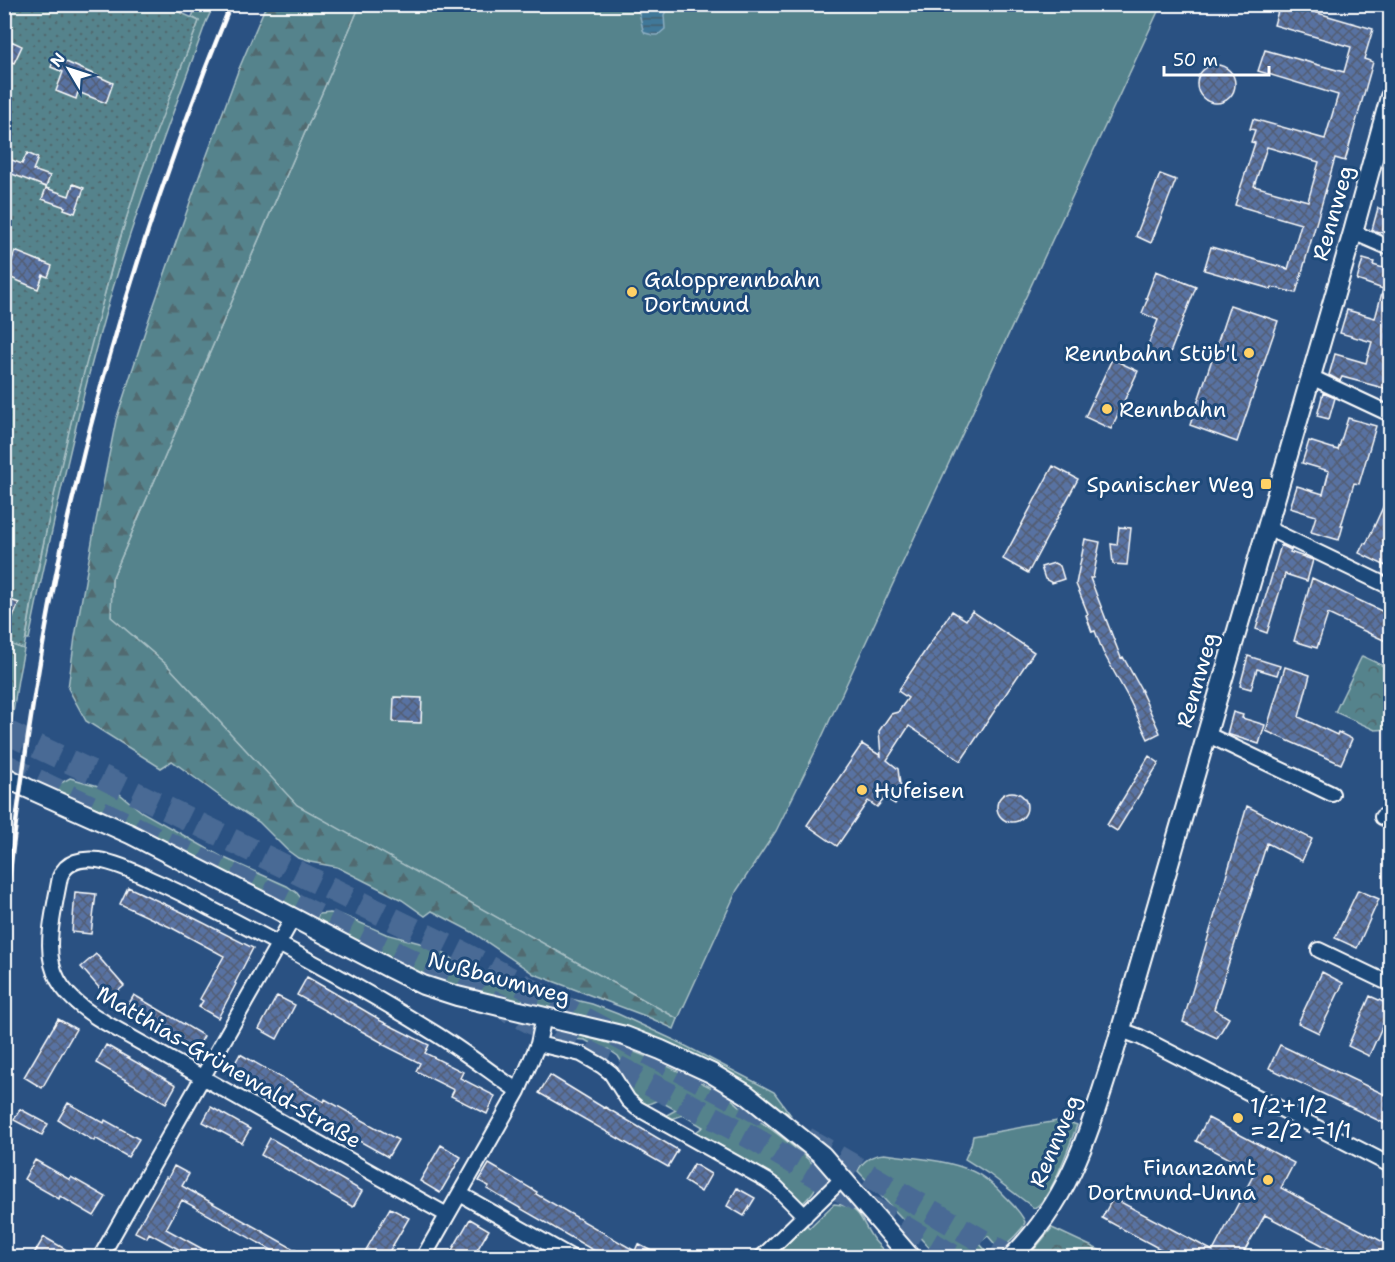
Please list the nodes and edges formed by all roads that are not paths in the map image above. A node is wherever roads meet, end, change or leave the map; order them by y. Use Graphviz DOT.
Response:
graph roads {
  1 [pos="1390,97"];
  2 [pos="1353,231"];
  3 [pos="1390,248"];
  4 [pos="1311,377"];
  5 [pos="1390,414"];
  6 [pos="1267,528"];
  7 [pos="1390,586"];
  8 [pos="1206,734"];
  9 [pos="4,776"];
  10 [pos="1332,794"];
  11 [pos="293,918"];
  12 [pos="278,943"];
  13 [pos="1319,950"];
  14 [pos="1390,984"];
  15 [pos="543,1016"];
  16 [pos="1120,1030"];
  17 [pos="538,1044"];
  18 [pos="202,1077"];
  19 [pos="518,1090"];
  20 [pos="1390,1165"];
  21 [pos="843,1179"];
  22 [pos="460,1194"];
  23 [pos="447,1215"];
  24 [pos="805,1216"];
  25 [pos="100,1257"];
  26 [pos="423,1257"];
  27 [pos="573,1257"];
  28 [pos="761,1257"];
  29 [pos="911,1257"];
  30 [pos="1011,1257"];
  1 -- 2 [label="street, Rennweg"];
  2 -- 3 [label="street"];
  2 -- 4 [label="street, Rennweg"];
  4 -- 5 [label="street"];
  4 -- 6 [label="street, Rennweg"];
  6 -- 7 [label="street"];
  6 -- 8 [label="street, Rennweg"];
  8 -- 10 [label="street"];
  8 -- 16 [label="street, Rennweg"];
  9 -- 11 [label="street, Nußbaumweg"];
  11 -- 12 [label="street"];
  11 -- 15 [label="street, Nußbaumweg"];
  12 -- 18 [label="street"];
  12 -- 18 [label="street, Matthias-Grünewald-Straße"];
  12 -- 19 [label="street"];
  13 -- 14 [label="street"];
  15 -- 17 [label="street"];
  15 -- 21 [label="street, Nußbaumweg"];
  16 -- 20 [label="street"];
  16 -- 30 [label="street, Rennweg"];
  17 -- 19 [label="street"];
  17 -- 24 [label="street"];
  18 -- 23 [label="street, Matthias-Grünewald-Straße"];
  18 -- 25 [label="street"];
  19 -- 22 [label="street"];
  21 -- 24 [label="street"];
  21 -- 29 [label="street, Nußbaumweg"];
  22 -- 23 [label="street"];
  22 -- 27 [label="street"];
  23 -- 26 [label="street"];
  24 -- 28 [label="street"];
}
